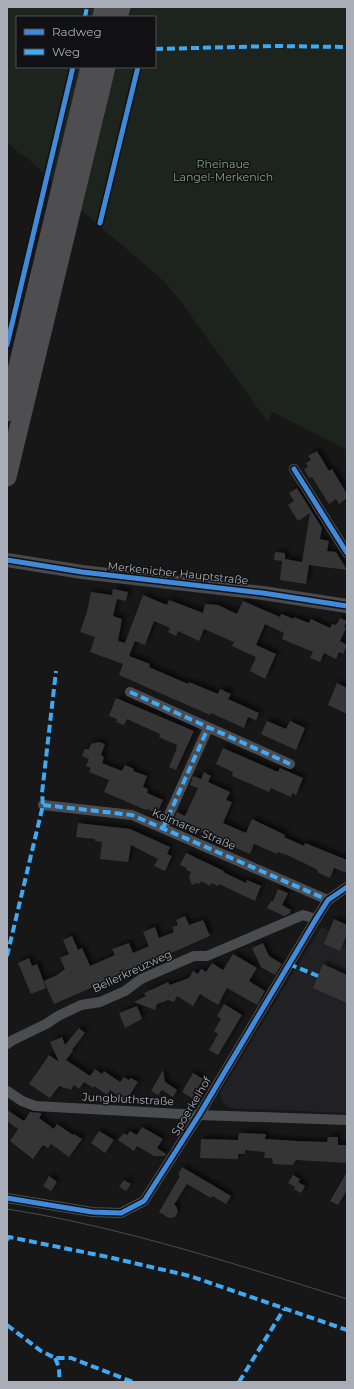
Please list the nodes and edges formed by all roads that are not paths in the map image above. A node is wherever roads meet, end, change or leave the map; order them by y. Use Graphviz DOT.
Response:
graph roads {
  1 [pos="90,68"];
  2 [pos="106,68"];
  3 [pos="7,412"];
  4 [pos="294,469"];
  5 [pos="7,477"];
  6 [pos="347,553"];
  7 [pos="7,560"];
  8 [pos="347,606"];
  9 [pos="130,692"];
  10 [pos="208,728"];
  11 [pos="290,764"];
  12 [pos="43,805"];
  13 [pos="163,828"];
  14 [pos="347,887"];
  15 [pos="328,900"];
  16 [pos="316,919"];
  17 [pos="7,1044"];
  18 [pos="7,1091"];
  19 [pos="198,1115"];
  20 [pos="347,1120"];
  21 [pos="7,1198"];
  1 -- 3 [label="highway"];
  2 -- 5 [label="highway"];
  4 -- 6 [label="street"];
  7 -- 8 [label="street, Merkenicher Hauptstraße"];
  9 -- 10 [label="street"];
  10 -- 11 [label="street"];
  10 -- 13 [label="street"];
  12 -- 13 [label="street, Kolmarer Straße"];
  13 -- 15 [label="street, Kolmarer Straße"];
  14 -- 15 [label="street"];
  15 -- 16 [label="street, Spoerkelhof"];
  16 -- 17 [label="street, Bellerkreuzweg"];
  16 -- 19 [label="street, Spoerkelhof"];
  18 -- 19 [label="street, Jungbluthstraße"];
  19 -- 20 [label="street, Jungbluthstraße"];
  19 -- 21 [label="street, Spoerkelhof"];
}
